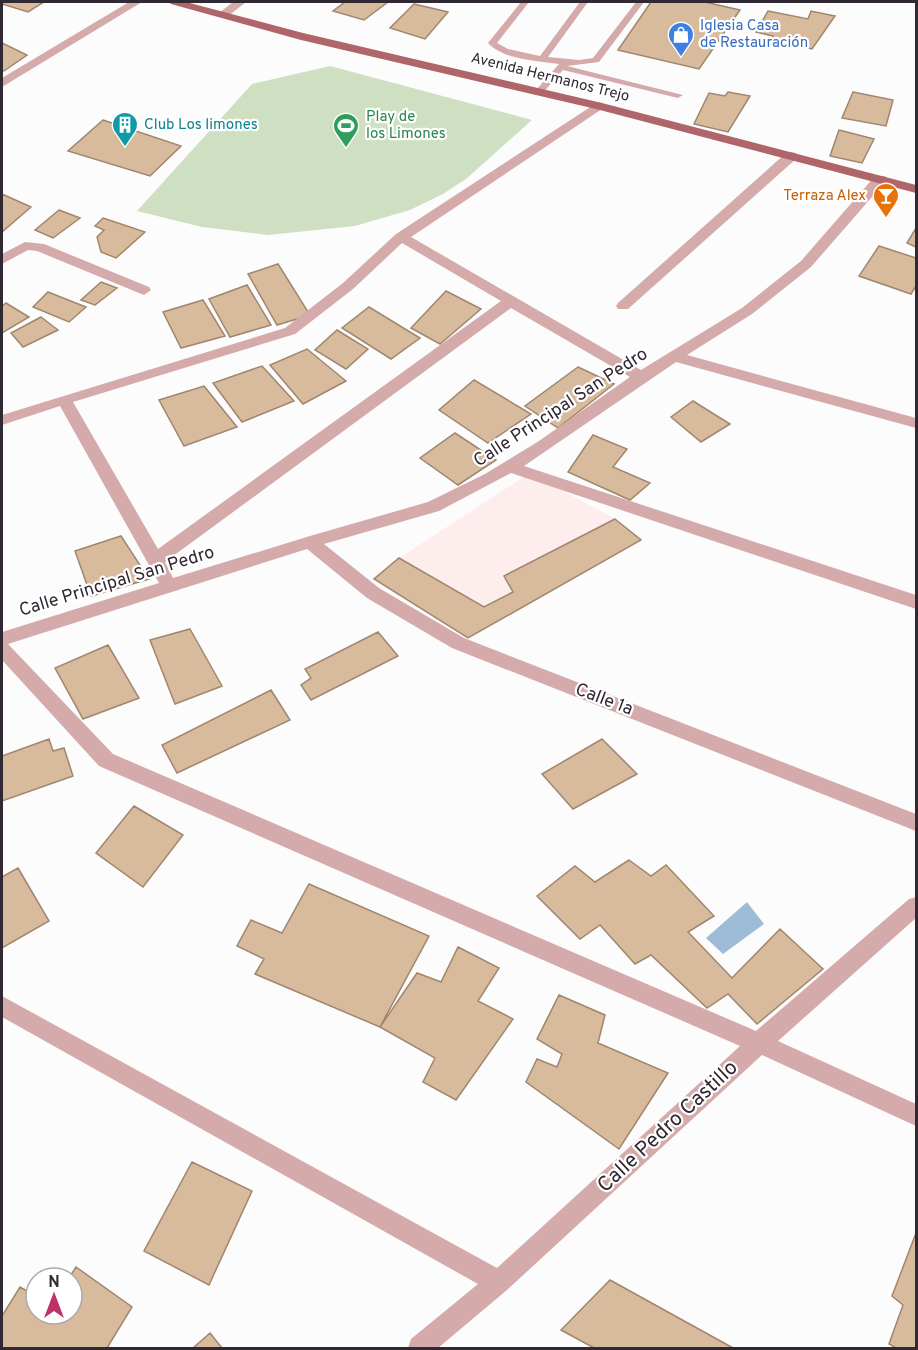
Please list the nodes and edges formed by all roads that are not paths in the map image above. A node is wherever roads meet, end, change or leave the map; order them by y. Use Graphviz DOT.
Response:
graph roads {
  1 [pos="136,2"];
  2 [pos="175,2"];
  3 [pos="240,2"];
  4 [pos="525,2"];
  5 [pos="584,2"];
  6 [pos="640,2"];
  7 [pos="223,15"];
  8 [pos="543,58"];
  9 [pos="562,64"];
  10 [pos="3,81"];
  11 [pos="539,92"];
  12 [pos="678,95"];
  13 [pos="598,106"];
  14 [pos="791,156"];
  15 [pos="880,179"];
  16 [pos="916,189"];
  17 [pos="401,237"];
  18 [pos="2,260"];
  19 [pos="144,290"];
  20 [pos="512,301"];
  21 [pos="623,306"];
  22 [pos="677,357"];
  23 [pos="641,377"];
  24 [pos="64,399"];
  25 [pos="2,420"];
  26 [pos="916,423"];
  27 [pos="510,466"];
  28 [pos="310,542"];
  29 [pos="156,560"];
  30 [pos="169,587"];
  31 [pos="916,602"];
  32 [pos="2,639"];
  33 [pos="2,649"];
  34 [pos="916,823"];
  35 [pos="916,906"];
  36 [pos="2,1006"];
  37 [pos="759,1043"];
  38 [pos="916,1115"];
  39 [pos="499,1282"];
  40 [pos="420,1348"];
  1 -- 10 [label="street"];
  2 -- 7 [label="main road, Avenida Hermanos Trejo"];
  3 -- 7 [label="street"];
  4 -- 8 [label="lane"];
  5 -- 8 [label="lane"];
  6 -- 9 [label="lane"];
  7 -- 11 [label="main road, Avenida Hermanos Trejo"];
  8 -- 9 [label="lane"];
  9 -- 11 [label="lane"];
  9 -- 12 [label="lane"];
  11 -- 13 [label="main road, Avenida Hermanos Trejo"];
  13 -- 14 [label="main road, Avenida Hermanos Trejo"];
  13 -- 17 [label="street"];
  14 -- 15 [label="main road, Avenida Hermanos Trejo"];
  14 -- 21 [label="street"];
  15 -- 16 [label="main road, Avenida Hermanos Trejo"];
  15 -- 22 [label="street, Calle Principal San Pedro"];
  17 -- 20 [label="street"];
  17 -- 24 [label="street"];
  18 -- 19 [label="street"];
  20 -- 23 [label="street"];
  20 -- 29 [label="street"];
  22 -- 23 [label="street, Calle Principal San Pedro"];
  22 -- 26 [label="street"];
  23 -- 27 [label="street, Calle Principal San Pedro"];
  24 -- 25 [label="street"];
  24 -- 29 [label="street"];
  27 -- 28 [label="street, Calle Principal San Pedro"];
  27 -- 31 [label="street"];
  28 -- 30 [label="street, Calle Principal San Pedro"];
  28 -- 34 [label="street, Calle 1a"];
  29 -- 30 [label="street"];
  30 -- 32 [label="street, Calle Principal San Pedro"];
  33 -- 37 [label="street"];
  35 -- 37 [label="street, Calle Pedro Castillo"];
  36 -- 39 [label="street"];
  37 -- 38 [label="street"];
  37 -- 39 [label="street, Calle Pedro Castillo"];
  39 -- 40 [label="street, Calle Pedro Castillo"];
}
